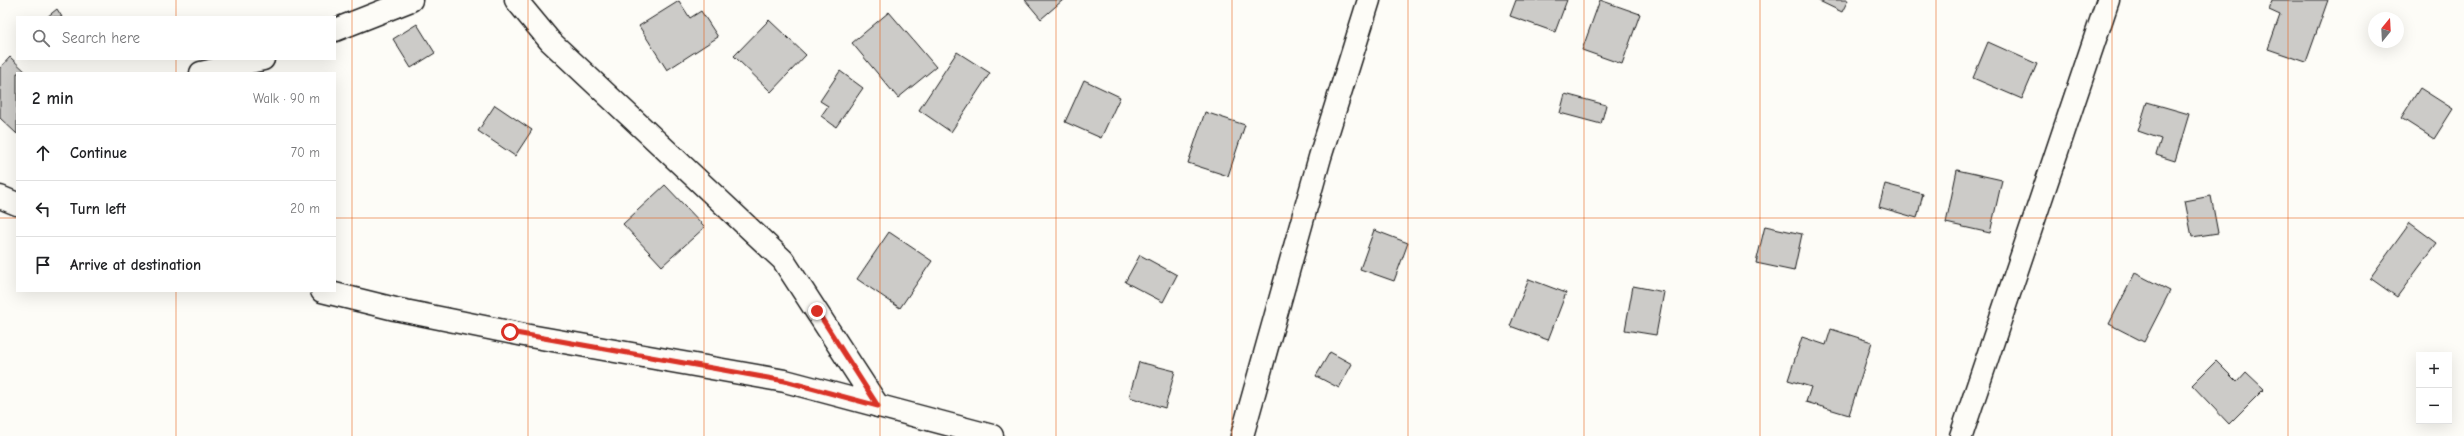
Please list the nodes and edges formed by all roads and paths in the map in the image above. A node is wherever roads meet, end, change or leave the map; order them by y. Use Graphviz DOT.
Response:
graph roads {
  1 [pos="411,0"];
  2 [pos="516,0"];
  3 [pos="1369,0"];
  4 [pos="2108,0"];
  5 [pos="336,30"];
  6 [pos="259,60"];
  7 [pos="205,72"];
  8 [pos="0,197"];
  9 [pos="16,204"];
  10 [pos="326,292"];
  11 [pos="878,406"];
  12 [pos="992,436"];
  13 [pos="1242,436"];
  14 [pos="1960,436"];
  1 -- 5 [label="street"];
  2 -- 11 [label="street"];
  3 -- 13 [label="street"];
  4 -- 14 [label="street"];
  6 -- 7 [label="street"];
  8 -- 9 [label="street"];
  10 -- 11 [label="street"];
  11 -- 12 [label="street"];
}
